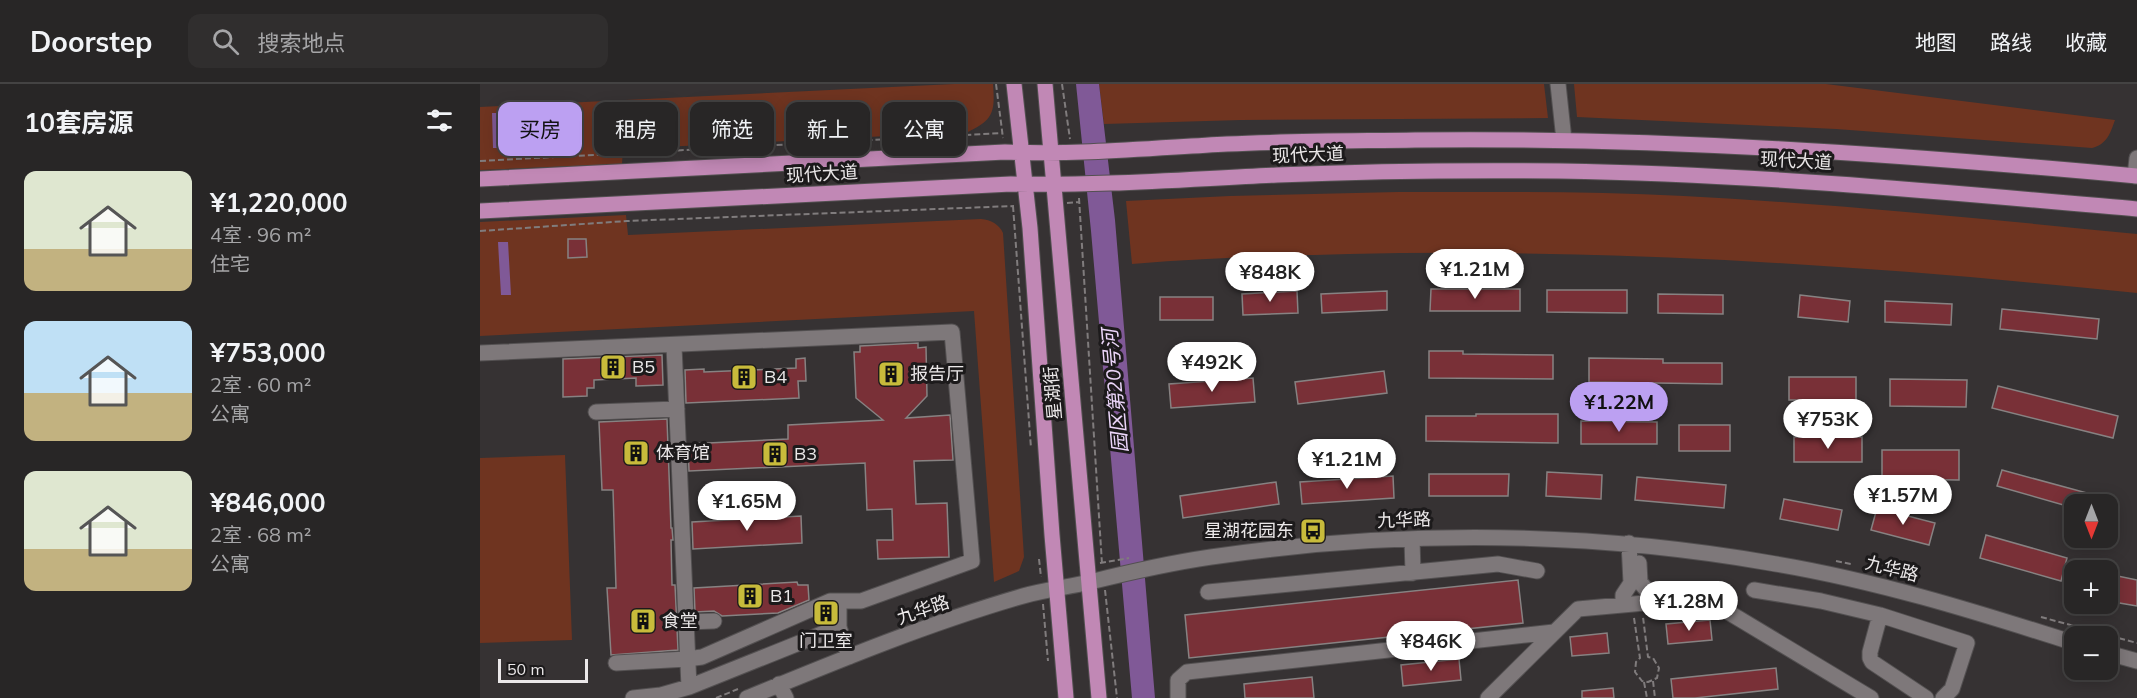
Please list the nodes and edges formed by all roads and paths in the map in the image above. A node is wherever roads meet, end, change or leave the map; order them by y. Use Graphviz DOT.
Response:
graph roads {
  1 [pos="996,84"];
  2 [pos="1014,84"];
  3 [pos="1045,84"];
  4 [pos="1062,84"];
  5 [pos="1558,84"];
  6 [pos="1019,132"];
  7 [pos="1003,133"];
  8 [pos="1564,140"];
  9 [pos="1005,152"];
  10 [pos="1022,152"];
  11 [pos="1076,152"];
  12 [pos="1052,154"];
  13 [pos="2137,158"];
  14 [pos="480,160"];
  15 [pos="2136,176"];
  16 [pos="480,179"];
  17 [pos="1080,184"];
  18 [pos="1025,185"];
  19 [pos="1055,185"];
  20 [pos="1079,202"];
  21 [pos="1056,204"];
  22 [pos="1020,205"];
  23 [pos="2137,209"];
  24 [pos="480,211"];
  25 [pos="480,231"];
  26 [pos="674,346"];
  27 [pos="480,353"];
  28 [pos="677,409"];
  29 [pos="596,412"];
  30 [pos="1032,456"];
  31 [pos="1412,539"];
  32 [pos="1634,544"];
  33 [pos="1039,556"];
  34 [pos="1537,571"];
  35 [pos="1413,573"];
  36 [pos="1112,579"];
  37 [pos="1088,582"];
  38 [pos="1754,591"];
  39 [pos="1208,592"];
  40 [pos="1909,593"];
  41 [pos="1047,598"];
  42 [pos="839,601"];
  43 [pos="1650,602"];
  44 [pos="1623,604"];
  45 [pos="1880,615"];
  46 [pos="1643,617"];
  47 [pos="1634,618"];
  48 [pos="1901,620"];
  49 [pos="714,621"];
  50 [pos="686,622"];
  51 [pos="839,627"];
  52 [pos="1554,632"];
  53 [pos="2064,640"];
  54 [pos="2118,656"];
  55 [pos="849,657"];
  56 [pos="687,659"];
  57 [pos="2137,661"];
  58 [pos="616,663"];
  59 [pos="1048,665"];
  60 [pos="1653,681"];
  61 [pos="1644,682"];
  62 [pos="689,687"];
  63 [pos="783,691"];
  64 [pos="633,698"];
  65 [pos="747,698"];
  66 [pos="1066,698"];
  67 [pos="1099,698"];
  68 [pos="1117,698"];
  69 [pos="1178,698"];
  70 [pos="1488,698"];
  71 [pos="1647,698"];
  72 [pos="1655,698"];
  73 [pos="1871,698"];
  74 [pos="1926,698"];
  75 [pos="1943,698"];
  1 -- 7 [label="path"];
  2 -- 6 [label="main road, 星湖街"];
  3 -- 12 [label="main road, 星湖街"];
  4 -- 11 [label="path"];
  5 -- 8 [label="street"];
  6 -- 7 [label="path"];
  6 -- 10 [label="main road, 星湖街"];
  7 -- 9 [label="path"];
  7 -- 14 [label="path"];
  8 -- 11 [label="main road, 现代大道"];
  8 -- 15 [label="main road, 现代大道"];
  9 -- 10 [label="main road, 现代大道"];
  9 -- 16 [label="main road, 现代大道"];
  10 -- 12 [label="main road, 现代大道"];
  10 -- 18 [label="main road, 星湖街"];
  11 -- 12 [label="main road, 现代大道"];
  12 -- 19 [label="main road, 星湖街"];
  13 -- 15 [label="street"];
  17 -- 19 [label="main road, 现代大道"];
  17 -- 20 [label="path"];
  17 -- 23 [label="main road, 现代大道"];
  18 -- 19 [label="main road, 现代大道"];
  18 -- 22 [label="main road, 星湖街"];
  18 -- 24 [label="main road, 现代大道"];
  19 -- 21 [label="main road, 星湖街"];
  20 -- 21 [label="path"];
  20 -- 36 [label="path"];
  21 -- 37 [label="main road, 星湖街"];
  22 -- 25 [label="path"];
  22 -- 30 [label="path"];
  22 -- 41 [label="main road, 星湖街"];
  26 -- 27 [label="street"];
  26 -- 28 [label="street"];
  26 -- 42 [label="street"];
  28 -- 29 [label="street"];
  28 -- 50 [label="street"];
  31 -- 32 [label="street, 九华路"];
  31 -- 35 [label="street"];
  31 -- 36 [label="street, 九华路"];
  32 -- 40 [label="street, 九华路"];
  32 -- 43 [label="street"];
  32 -- 44 [label="street"];
  33 -- 41 [label="path"];
  34 -- 35 [label="street"];
  35 -- 39 [label="street"];
  36 -- 37 [label="street, 九华路"];
  36 -- 68 [label="path"];
  37 -- 41 [label="street, 九华路"];
  37 -- 67 [label="main road, 星湖街"];
  38 -- 45 [label="street"];
  40 -- 48 [label="street"];
  40 -- 53 [label="street, 九华路"];
  41 -- 55 [label="street, 九华路"];
  41 -- 59 [label="path"];
  41 -- 66 [label="main road, 星湖街"];
  42 -- 51 [label="street"];
  42 -- 56 [label="street"];
  43 -- 44 [label="street"];
  43 -- 73 [label="street"];
  44 -- 52 [label="street"];
  45 -- 48 [label="street"];
  45 -- 74 [label="street"];
  46 -- 60 [label="path"];
  47 -- 61 [label="path"];
  48 -- 75 [label="street"];
  49 -- 50 [label="street"];
  50 -- 56 [label="street"];
  51 -- 55 [label="street"];
  51 -- 62 [label="street"];
  52 -- 69 [label="street"];
  52 -- 70 [label="street"];
  54 -- 57 [label="street"];
  55 -- 63 [label="street, 九华路"];
  56 -- 58 [label="street"];
  56 -- 62 [label="street"];
  60 -- 61 [label="path"];
  60 -- 72 [label="path"];
  61 -- 71 [label="path"];
  62 -- 64 [label="street"];
  63 -- 65 [label="street, 九华路"];
}
